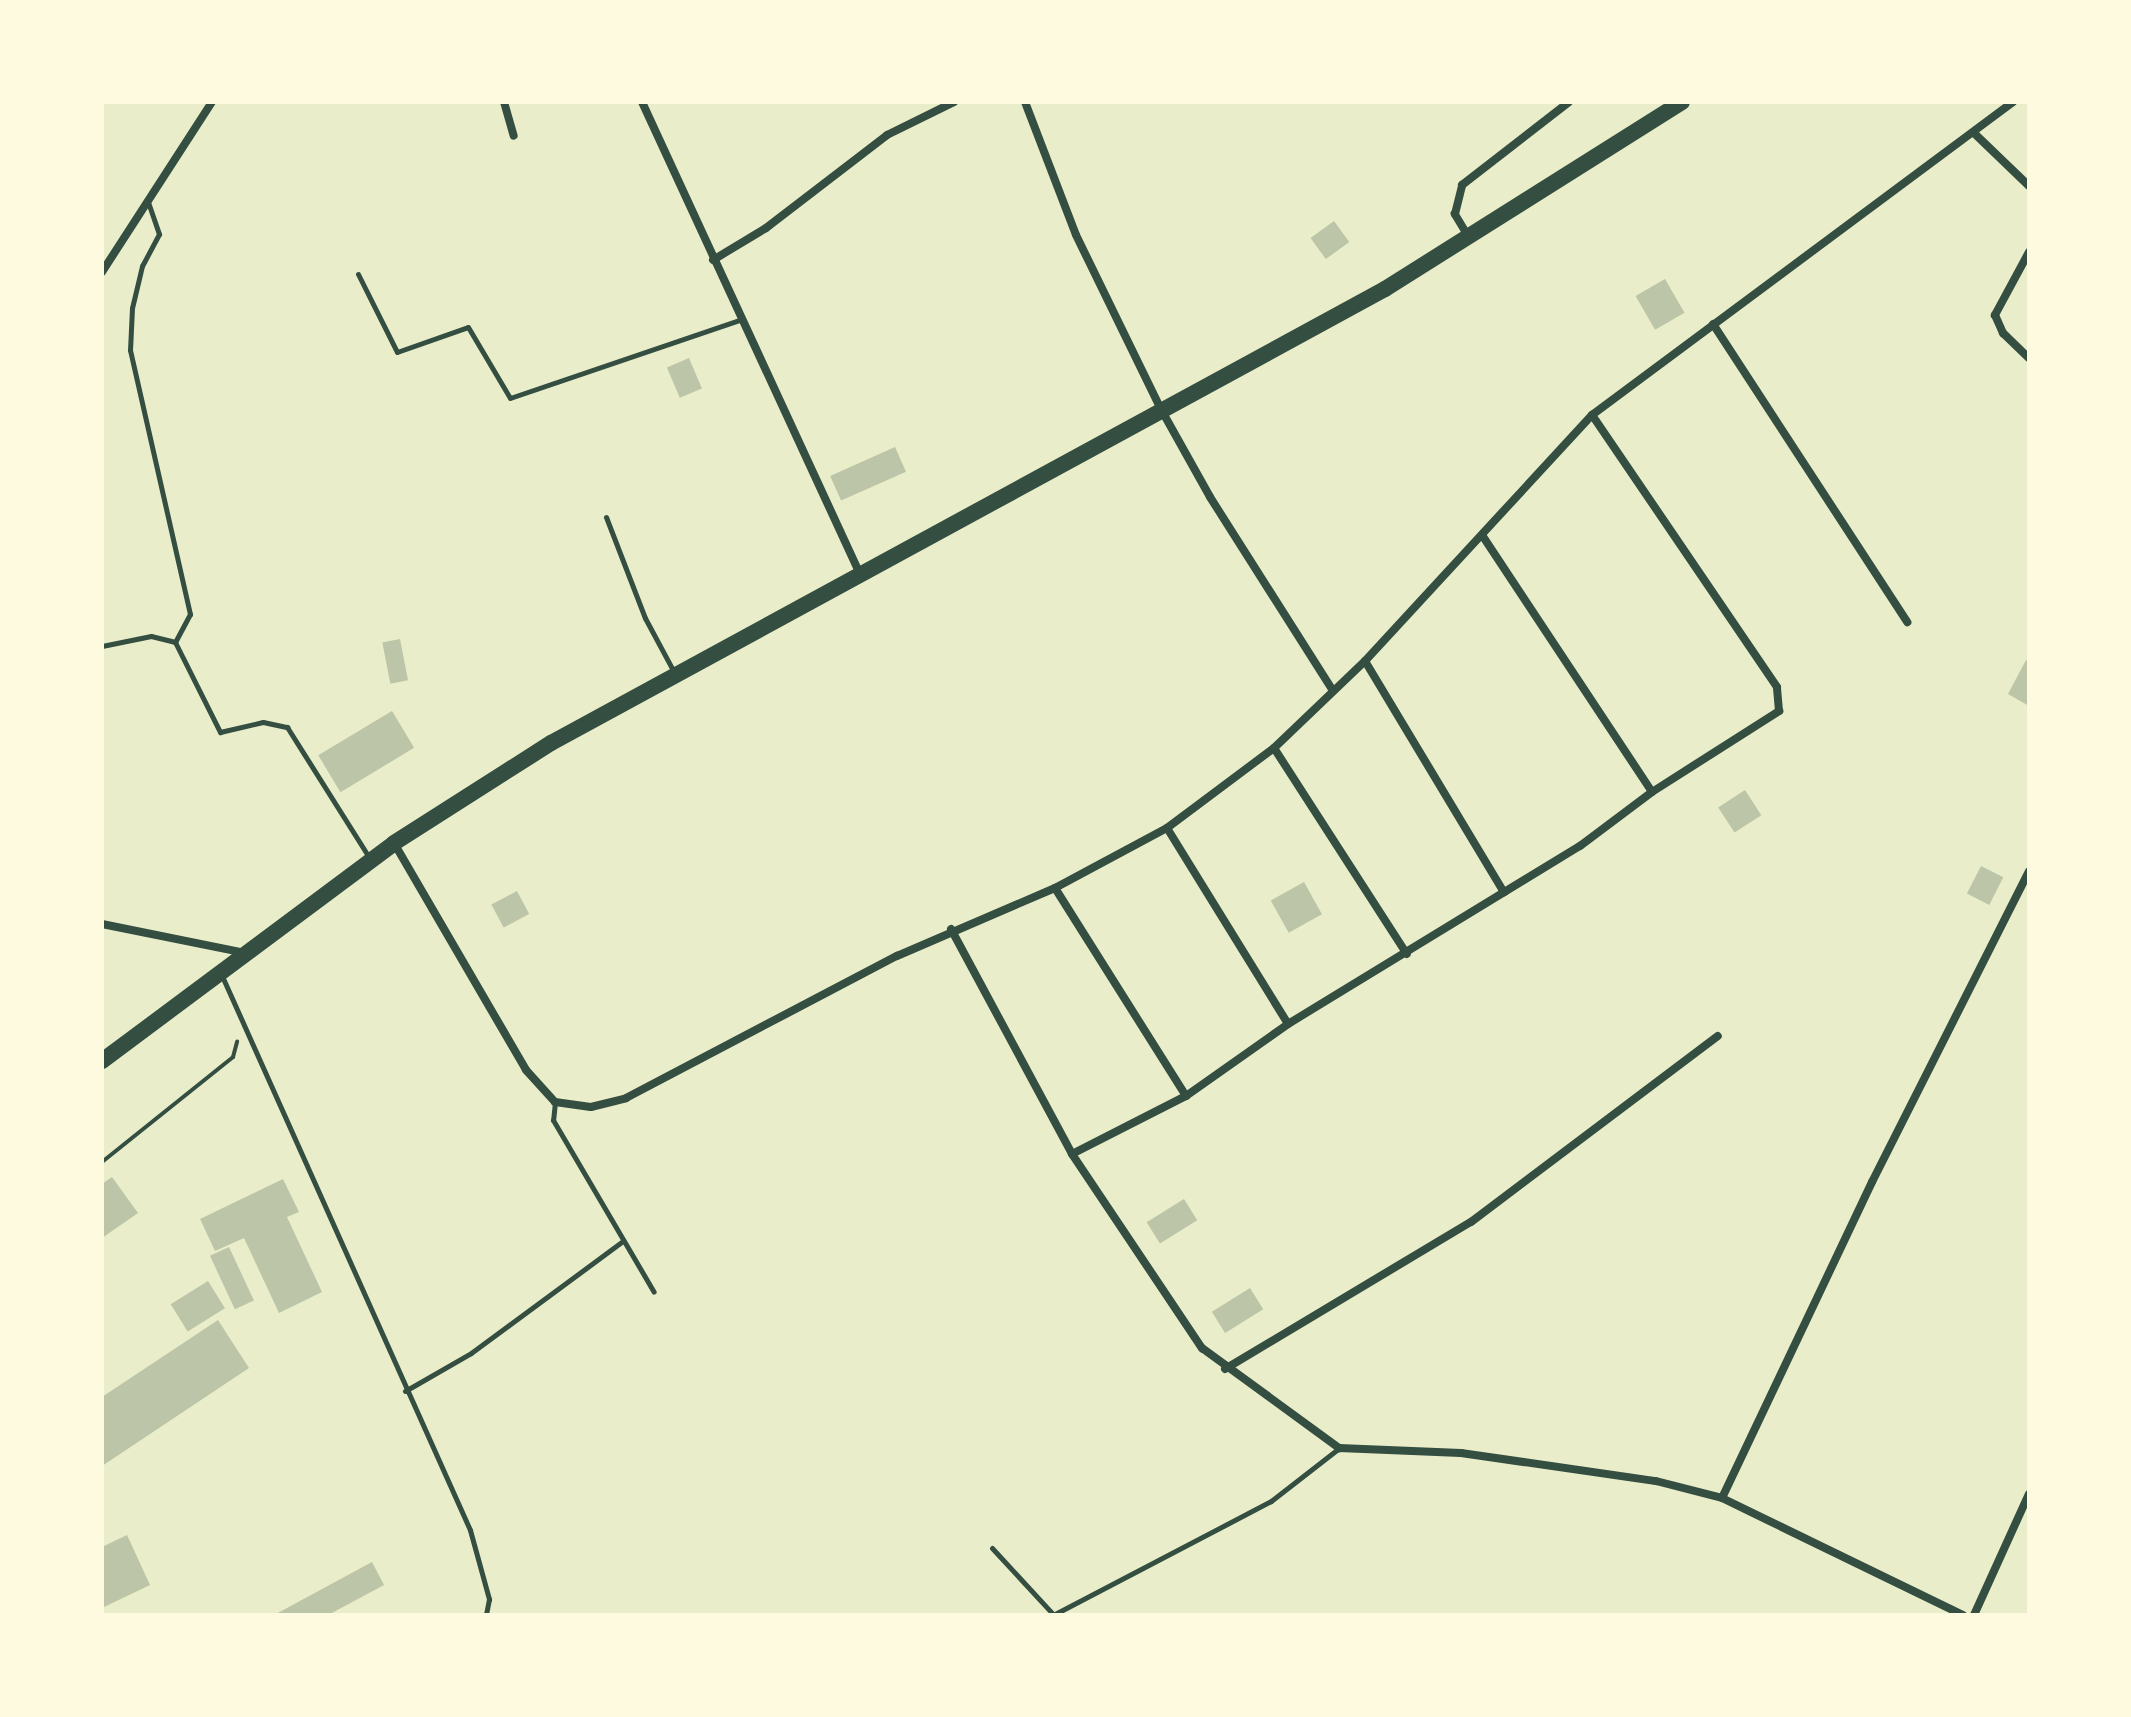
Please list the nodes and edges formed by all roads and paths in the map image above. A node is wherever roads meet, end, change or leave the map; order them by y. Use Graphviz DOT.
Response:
graph roads {
  1 [pos="212,102"];
  2 [pos="504,102"];
  3 [pos="642,102"];
  4 [pos="954,102"];
  5 [pos="1025,102"];
  6 [pos="1569,102"];
  7 [pos="1682,102"];
  8 [pos="2013,102"];
  9 [pos="1975,134"];
  10 [pos="514,136"];
  11 [pos="2029,186"];
  12 [pos="148,201"];
  13 [pos="1469,238"];
  14 [pos="2029,252"];
  15 [pos="713,260"];
  16 [pos="102,272"];
  17 [pos="358,274"];
  18 [pos="742,319"];
  19 [pos="1713,324"];
  20 [pos="2029,358"];
  21 [pos="1162,411"];
  22 [pos="1592,415"];
  23 [pos="606,517"];
  24 [pos="1482,535"];
  25 [pos="860,574"];
  26 [pos="1907,622"];
  27 [pos="175,642"];
  28 [pos="102,646"];
  29 [pos="1365,661"];
  30 [pos="676,675"];
  31 [pos="1332,689"];
  32 [pos="1274,748"];
  33 [pos="1652,792"];
  34 [pos="1167,828"];
  35 [pos="394,843"];
  36 [pos="371,860"];
  37 [pos="2029,871"];
  38 [pos="1055,888"];
  39 [pos="1504,892"];
  40 [pos="102,924"];
  41 [pos="951,929"];
  42 [pos="246,953"];
  43 [pos="1407,954"];
  44 [pos="220,973"];
  45 [pos="243,1020"];
  46 [pos="1288,1024"];
  47 [pos="1718,1036"];
  48 [pos="102,1061"];
  49 [pos="1186,1096"];
  50 [pos="555,1102"];
  51 [pos="1072,1154"];
  52 [pos="102,1162"];
  53 [pos="623,1241"];
  54 [pos="654,1292"];
  55 [pos="1225,1369"];
  56 [pos="405,1391"];
  57 [pos="1339,1448"];
  58 [pos="2029,1494"];
  59 [pos="1722,1498"];
  60 [pos="992,1548"];
  61 [pos="486,1615"];
  62 [pos="1054,1615"];
  63 [pos="1963,1615"];
  64 [pos="1974,1615"];
  1 -- 12 [label="street"];
  2 -- 10 [label="street"];
  3 -- 15 [label="street"];
  4 -- 15 [label="street"];
  5 -- 21 [label="street"];
  6 -- 13 [label="street"];
  7 -- 13 [label="highway"];
  8 -- 9 [label="street"];
  9 -- 11 [label="street"];
  9 -- 19 [label="street"];
  12 -- 16 [label="street"];
  12 -- 27 [label="lane"];
  13 -- 21 [label="highway"];
  14 -- 20 [label="street"];
  15 -- 18 [label="street"];
  17 -- 18 [label="lane"];
  18 -- 25 [label="street"];
  19 -- 22 [label="street"];
  19 -- 26 [label="street"];
  21 -- 25 [label="highway"];
  21 -- 31 [label="street"];
  22 -- 24 [label="street"];
  22 -- 33 [label="street"];
  23 -- 30 [label="lane"];
  24 -- 29 [label="street"];
  24 -- 33 [label="street"];
  25 -- 30 [label="highway"];
  27 -- 28 [label="lane"];
  27 -- 36 [label="lane"];
  29 -- 31 [label="street"];
  29 -- 39 [label="street"];
  30 -- 35 [label="highway"];
  31 -- 32 [label="street"];
  32 -- 34 [label="street"];
  32 -- 43 [label="street"];
  33 -- 39 [label="street"];
  34 -- 38 [label="street"];
  34 -- 46 [label="street"];
  35 -- 36 [label="highway"];
  35 -- 50 [label="street"];
  36 -- 42 [label="highway"];
  37 -- 59 [label="street"];
  38 -- 41 [label="street"];
  38 -- 49 [label="street"];
  39 -- 43 [label="street"];
  40 -- 42 [label="street"];
  41 -- 50 [label="street"];
  41 -- 51 [label="street"];
  42 -- 44 [label="highway"];
  43 -- 46 [label="street"];
  44 -- 45 [label="lane"];
  44 -- 48 [label="highway"];
  45 -- 52 [label="path"];
  45 -- 56 [label="lane"];
  46 -- 49 [label="street"];
  47 -- 55 [label="street"];
  49 -- 51 [label="street"];
  50 -- 53 [label="lane"];
  51 -- 55 [label="street"];
  53 -- 54 [label="lane"];
  53 -- 56 [label="lane"];
  55 -- 57 [label="street"];
  56 -- 61 [label="lane"];
  57 -- 59 [label="street"];
  57 -- 62 [label="lane"];
  58 -- 64 [label="street"];
  59 -- 63 [label="street"];
  60 -- 62 [label="lane"];
}
